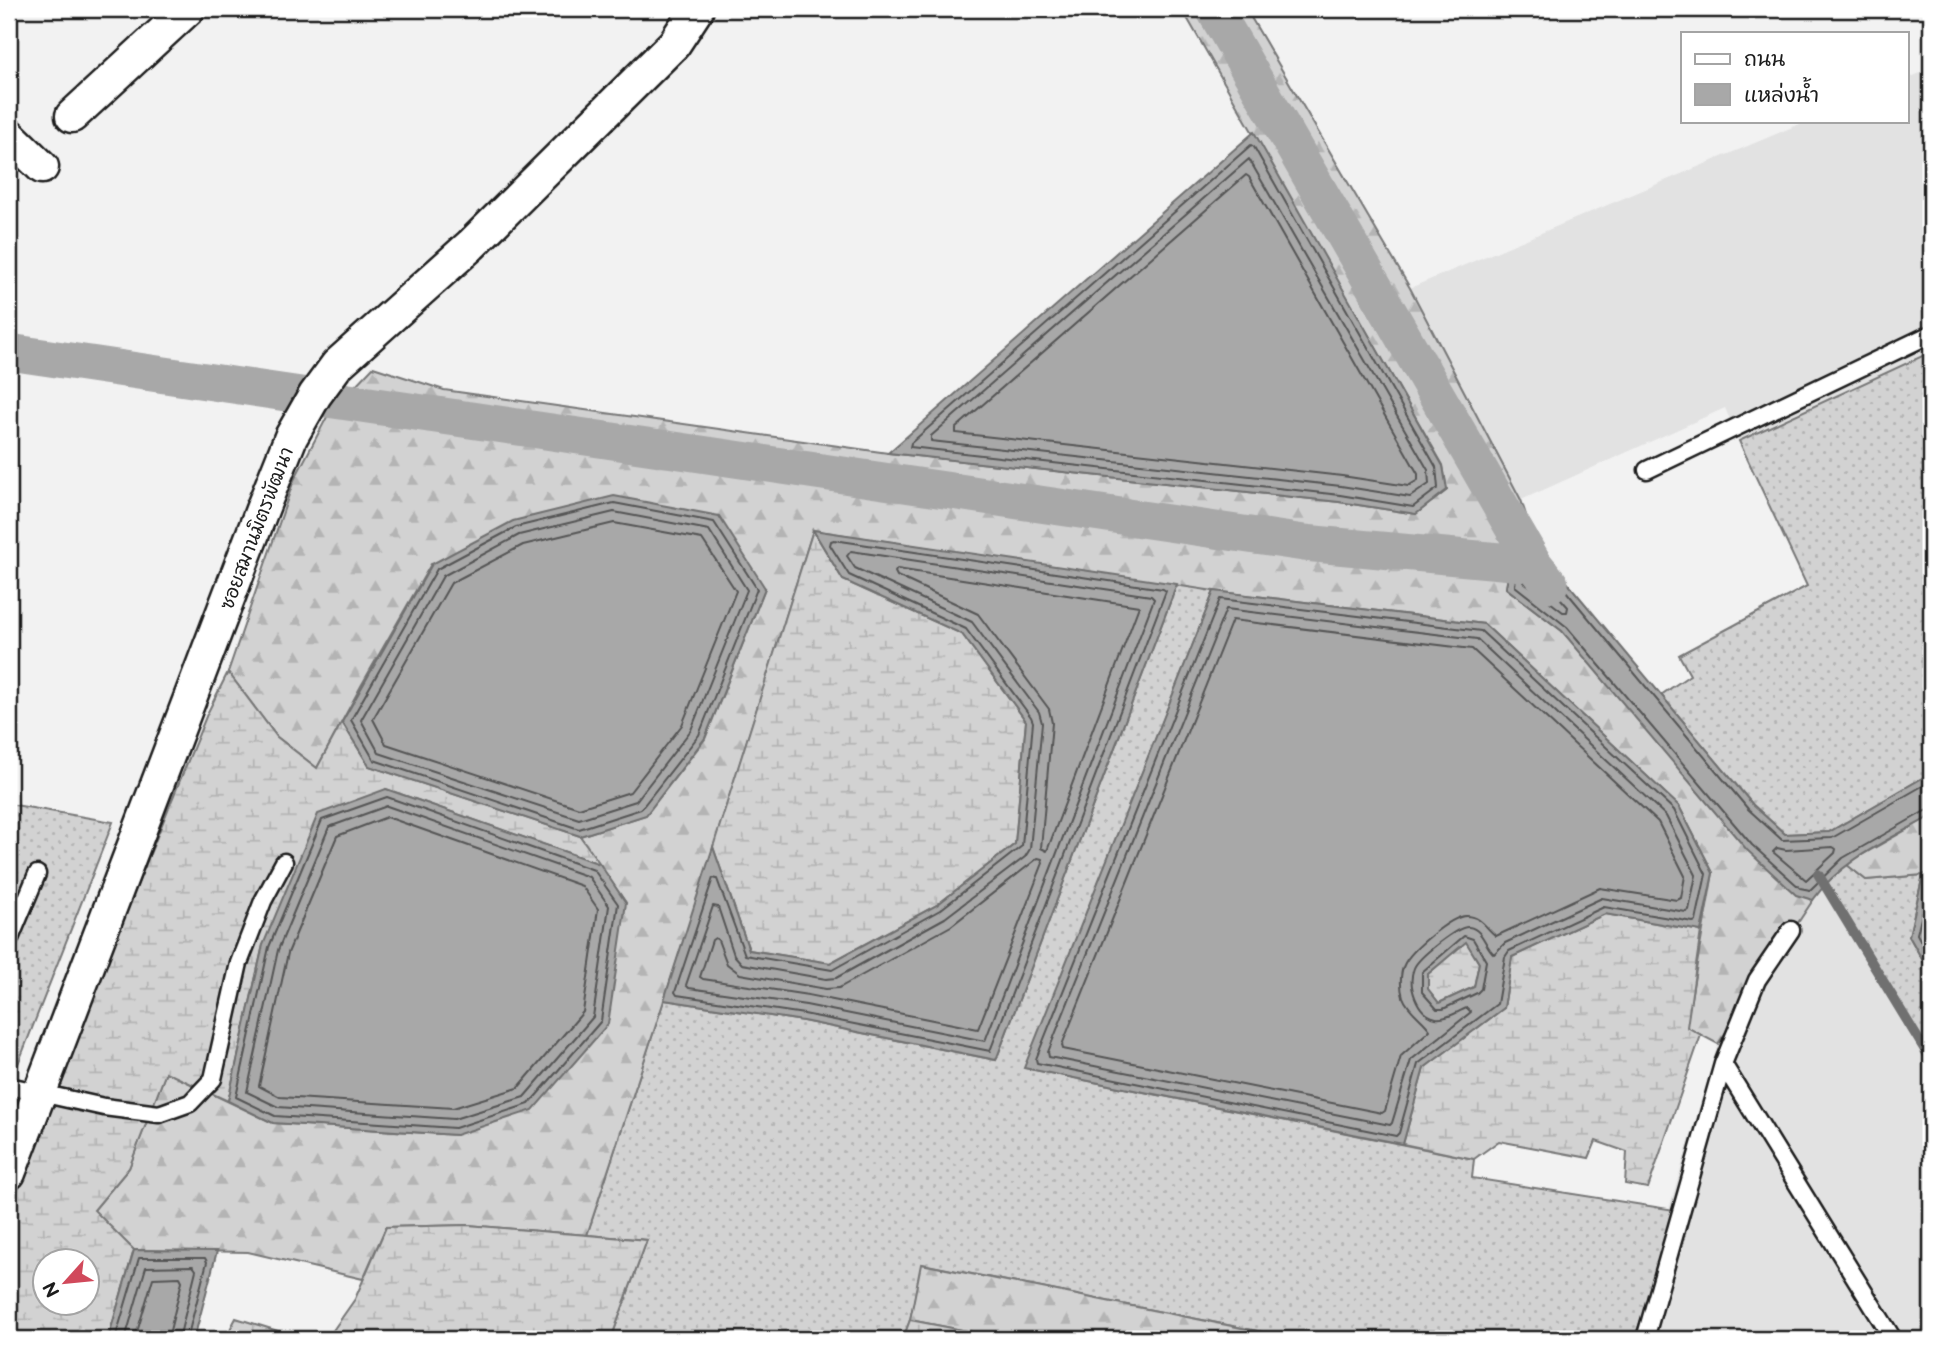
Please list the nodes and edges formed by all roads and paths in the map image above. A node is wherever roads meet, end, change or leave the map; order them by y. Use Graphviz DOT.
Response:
graph roads {
  1 [pos="188,9"];
  2 [pos="698,9"];
  3 [pos="72,116"];
  4 [pos="9,135"];
  5 [pos="42,167"];
  6 [pos="1931,334"];
  7 [pos="1647,470"];
  8 [pos="284,862"];
  9 [pos="37,874"];
  10 [pos="1791,930"];
  11 [pos="9,941"];
  12 [pos="1723,1064"];
  13 [pos="9,1086"];
  14 [pos="40,1093"];
  15 [pos="9,1173"];
  16 [pos="1645,1339"];
  17 [pos="1893,1339"];
  1 -- 3 [label="street"];
  2 -- 14 [label="street, ซอยสมานมิตรพัฒนา"];
  4 -- 5 [label="street"];
  6 -- 7 [label="lane"];
  8 -- 14 [label="lane"];
  9 -- 11 [label="lane"];
  10 -- 12 [label="lane"];
  12 -- 16 [label="lane"];
  12 -- 17 [label="lane"];
  13 -- 14 [label="lane"];
  14 -- 15 [label="street, ซอยสมานมิตรพัฒนา"];
}
